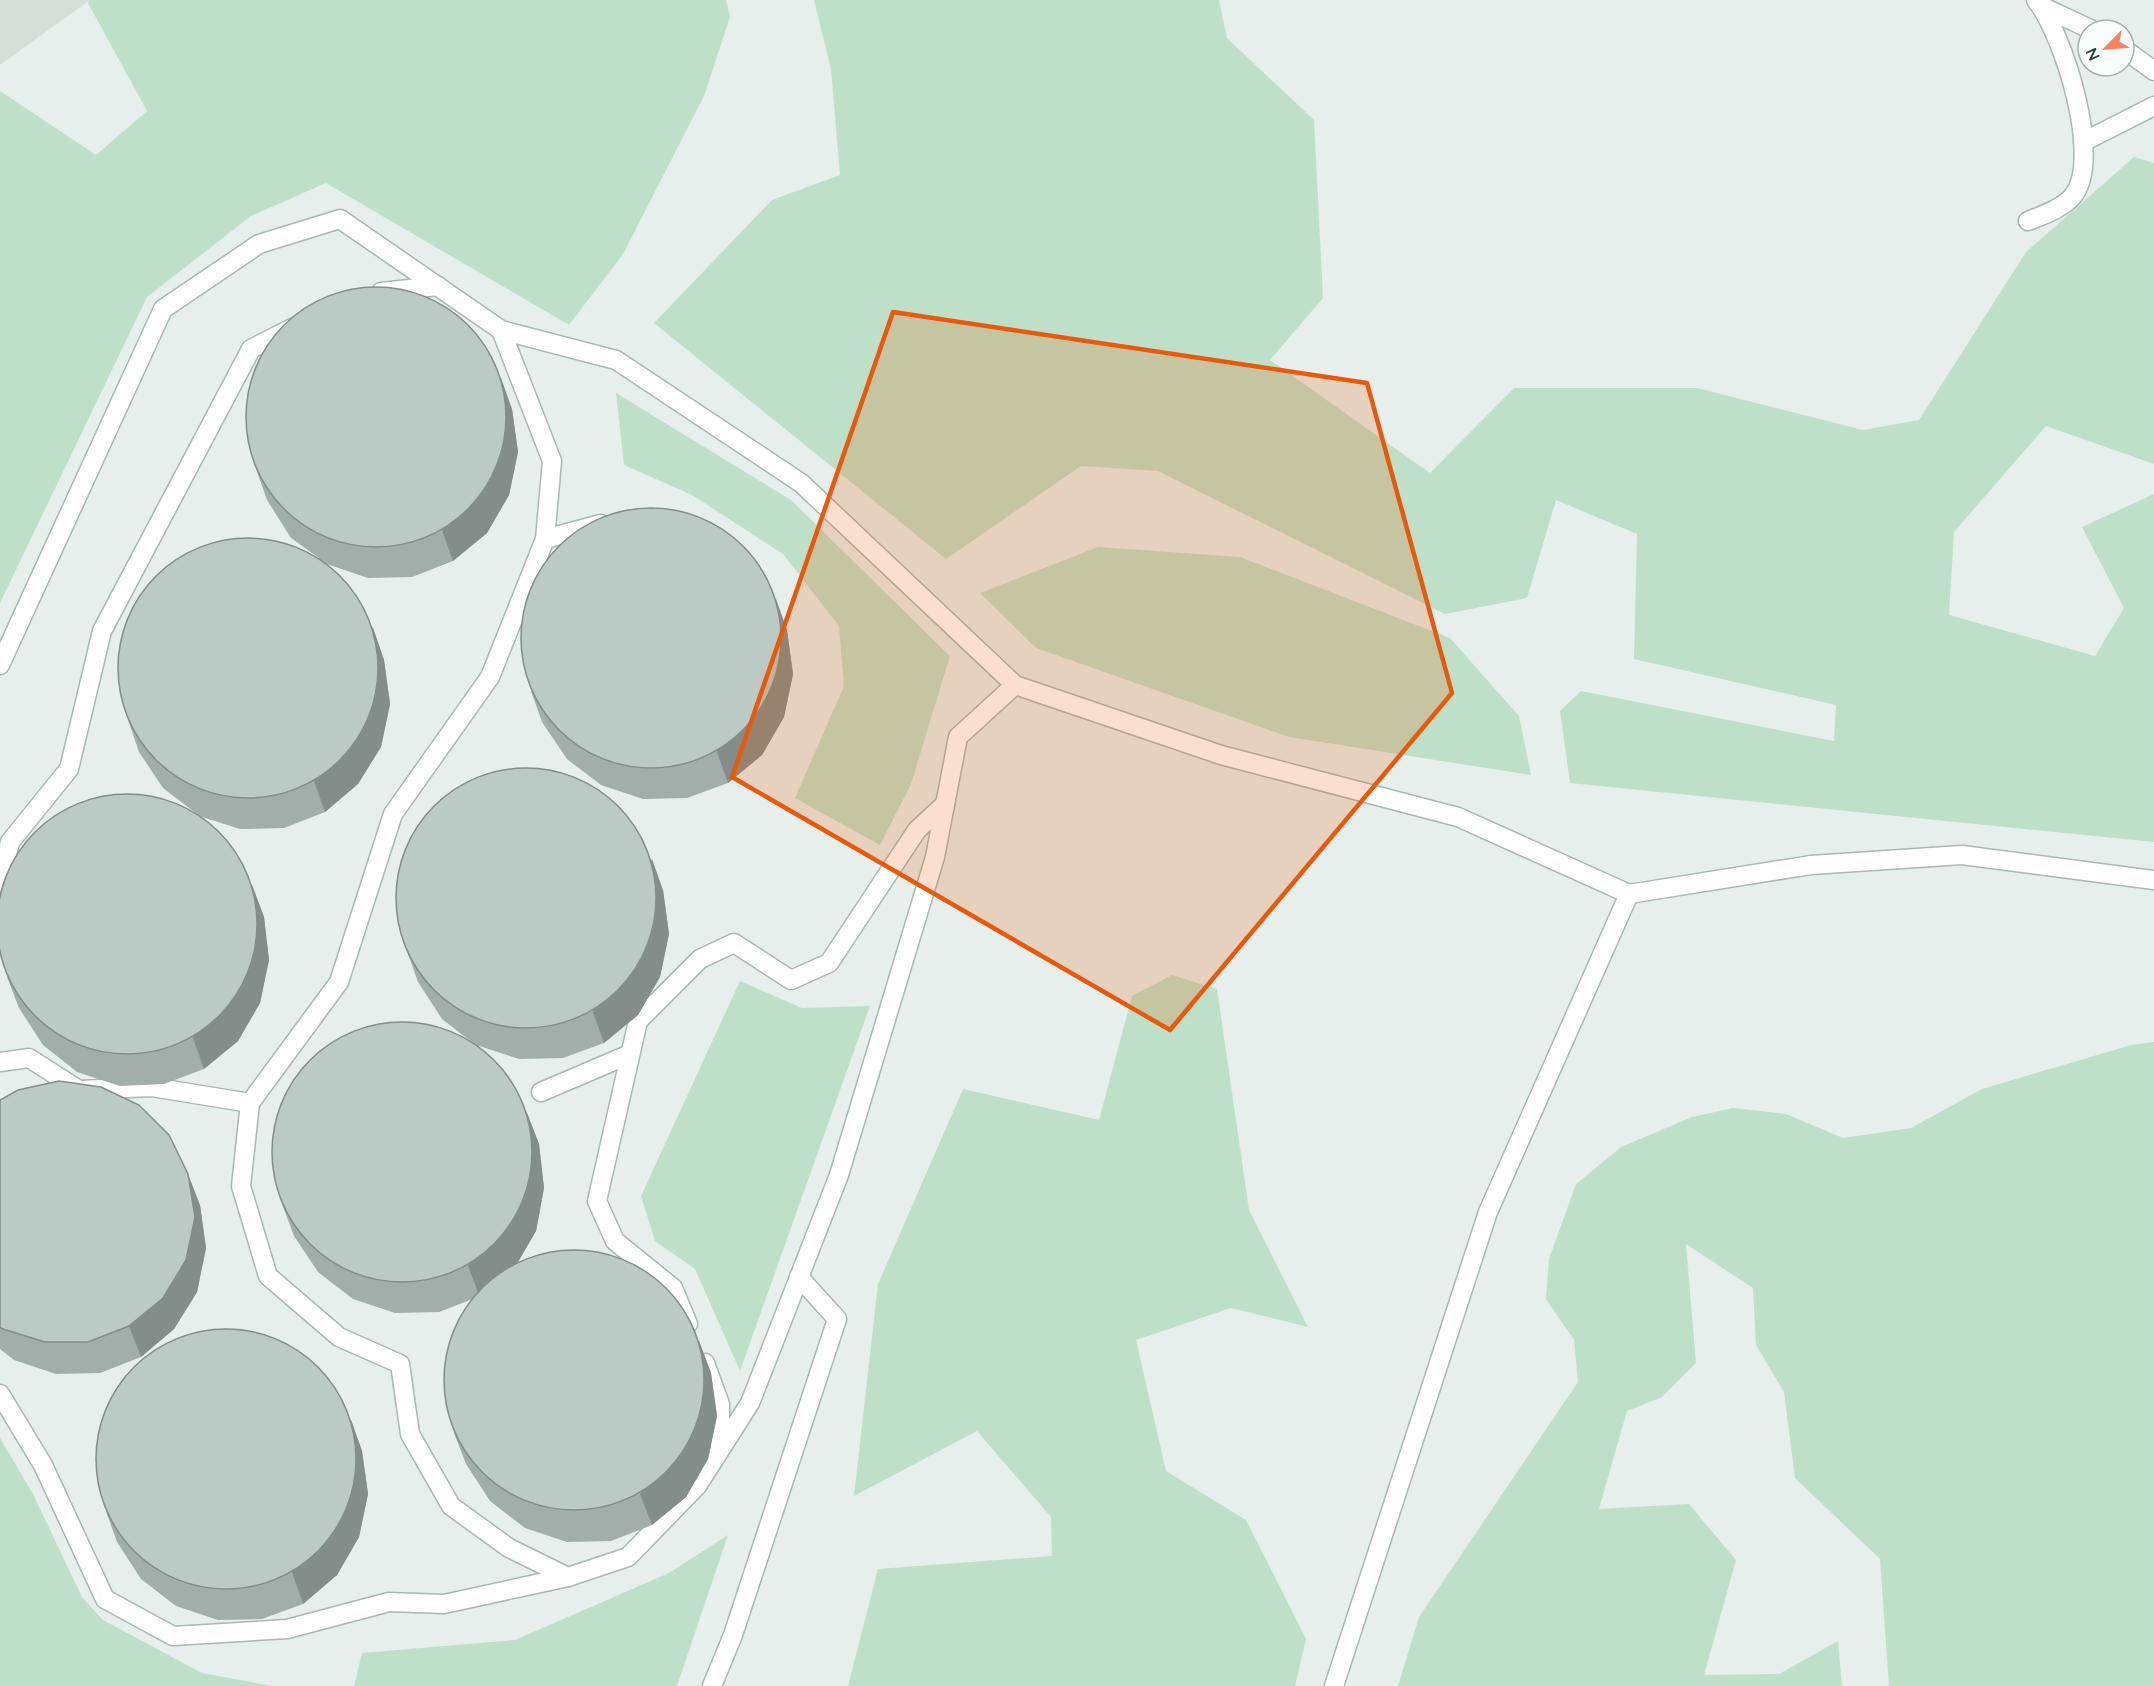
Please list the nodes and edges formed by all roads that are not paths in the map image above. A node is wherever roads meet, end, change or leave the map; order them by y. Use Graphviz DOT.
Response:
graph roads {
  1 [pos="2038,3"];
  2 [pos="2076,22"];
  3 [pos="2136,58"];
  4 [pos="2154,71"];
  5 [pos="2154,105"];
  6 [pos="2083,142"];
  7 [pos="2028,221"];
  8 [pos="438,286"];
  9 [pos="360,294"];
  10 [pos="310,319"];
  11 [pos="501,330"];
  12 [pos="624,518"];
  13 [pos="545,539"];
  14 [pos="0,665"];
  15 [pos="1015,685"];
  16 [pos="945,804"];
  17 [pos="2154,880"];
  18 [pos="0,883"];
  19 [pos="1629,894"];
  20 [pos="630,1054"];
  21 [pos="0,1062"];
  22 [pos="541,1092"];
  23 [pos="250,1103"];
  24 [pos="799,1277"];
  25 [pos="0,1394"];
  26 [pos="720,1450"];
  27 [pos="568,1577"];
  28 [pos="712,1686"];
  29 [pos="1335,1686"];
  1 -- 2 [label="lane"];
  1 -- 6 [label="lane"];
  3 -- 4 [label="lane"];
  5 -- 6 [label="lane"];
  6 -- 7 [label="lane"];
  8 -- 9 [label="lane"];
  8 -- 11 [label="lane"];
  8 -- 14 [label="lane"];
  10 -- 18 [label="lane"];
  11 -- 13 [label="lane"];
  11 -- 15 [label="lane"];
  12 -- 13 [label="lane"];
  13 -- 23 [label="lane"];
  15 -- 16 [label="lane"];
  15 -- 19 [label="lane"];
  16 -- 20 [label="lane"];
  16 -- 24 [label="lane"];
  17 -- 19 [label="lane"];
  19 -- 29 [label="lane"];
  20 -- 22 [label="lane"];
  20 -- 26 [label="lane"];
  21 -- 23 [label="lane"];
  23 -- 27 [label="lane"];
  24 -- 26 [label="lane"];
  24 -- 28 [label="lane"];
  25 -- 27 [label="lane"];
  26 -- 27 [label="lane"];
}
